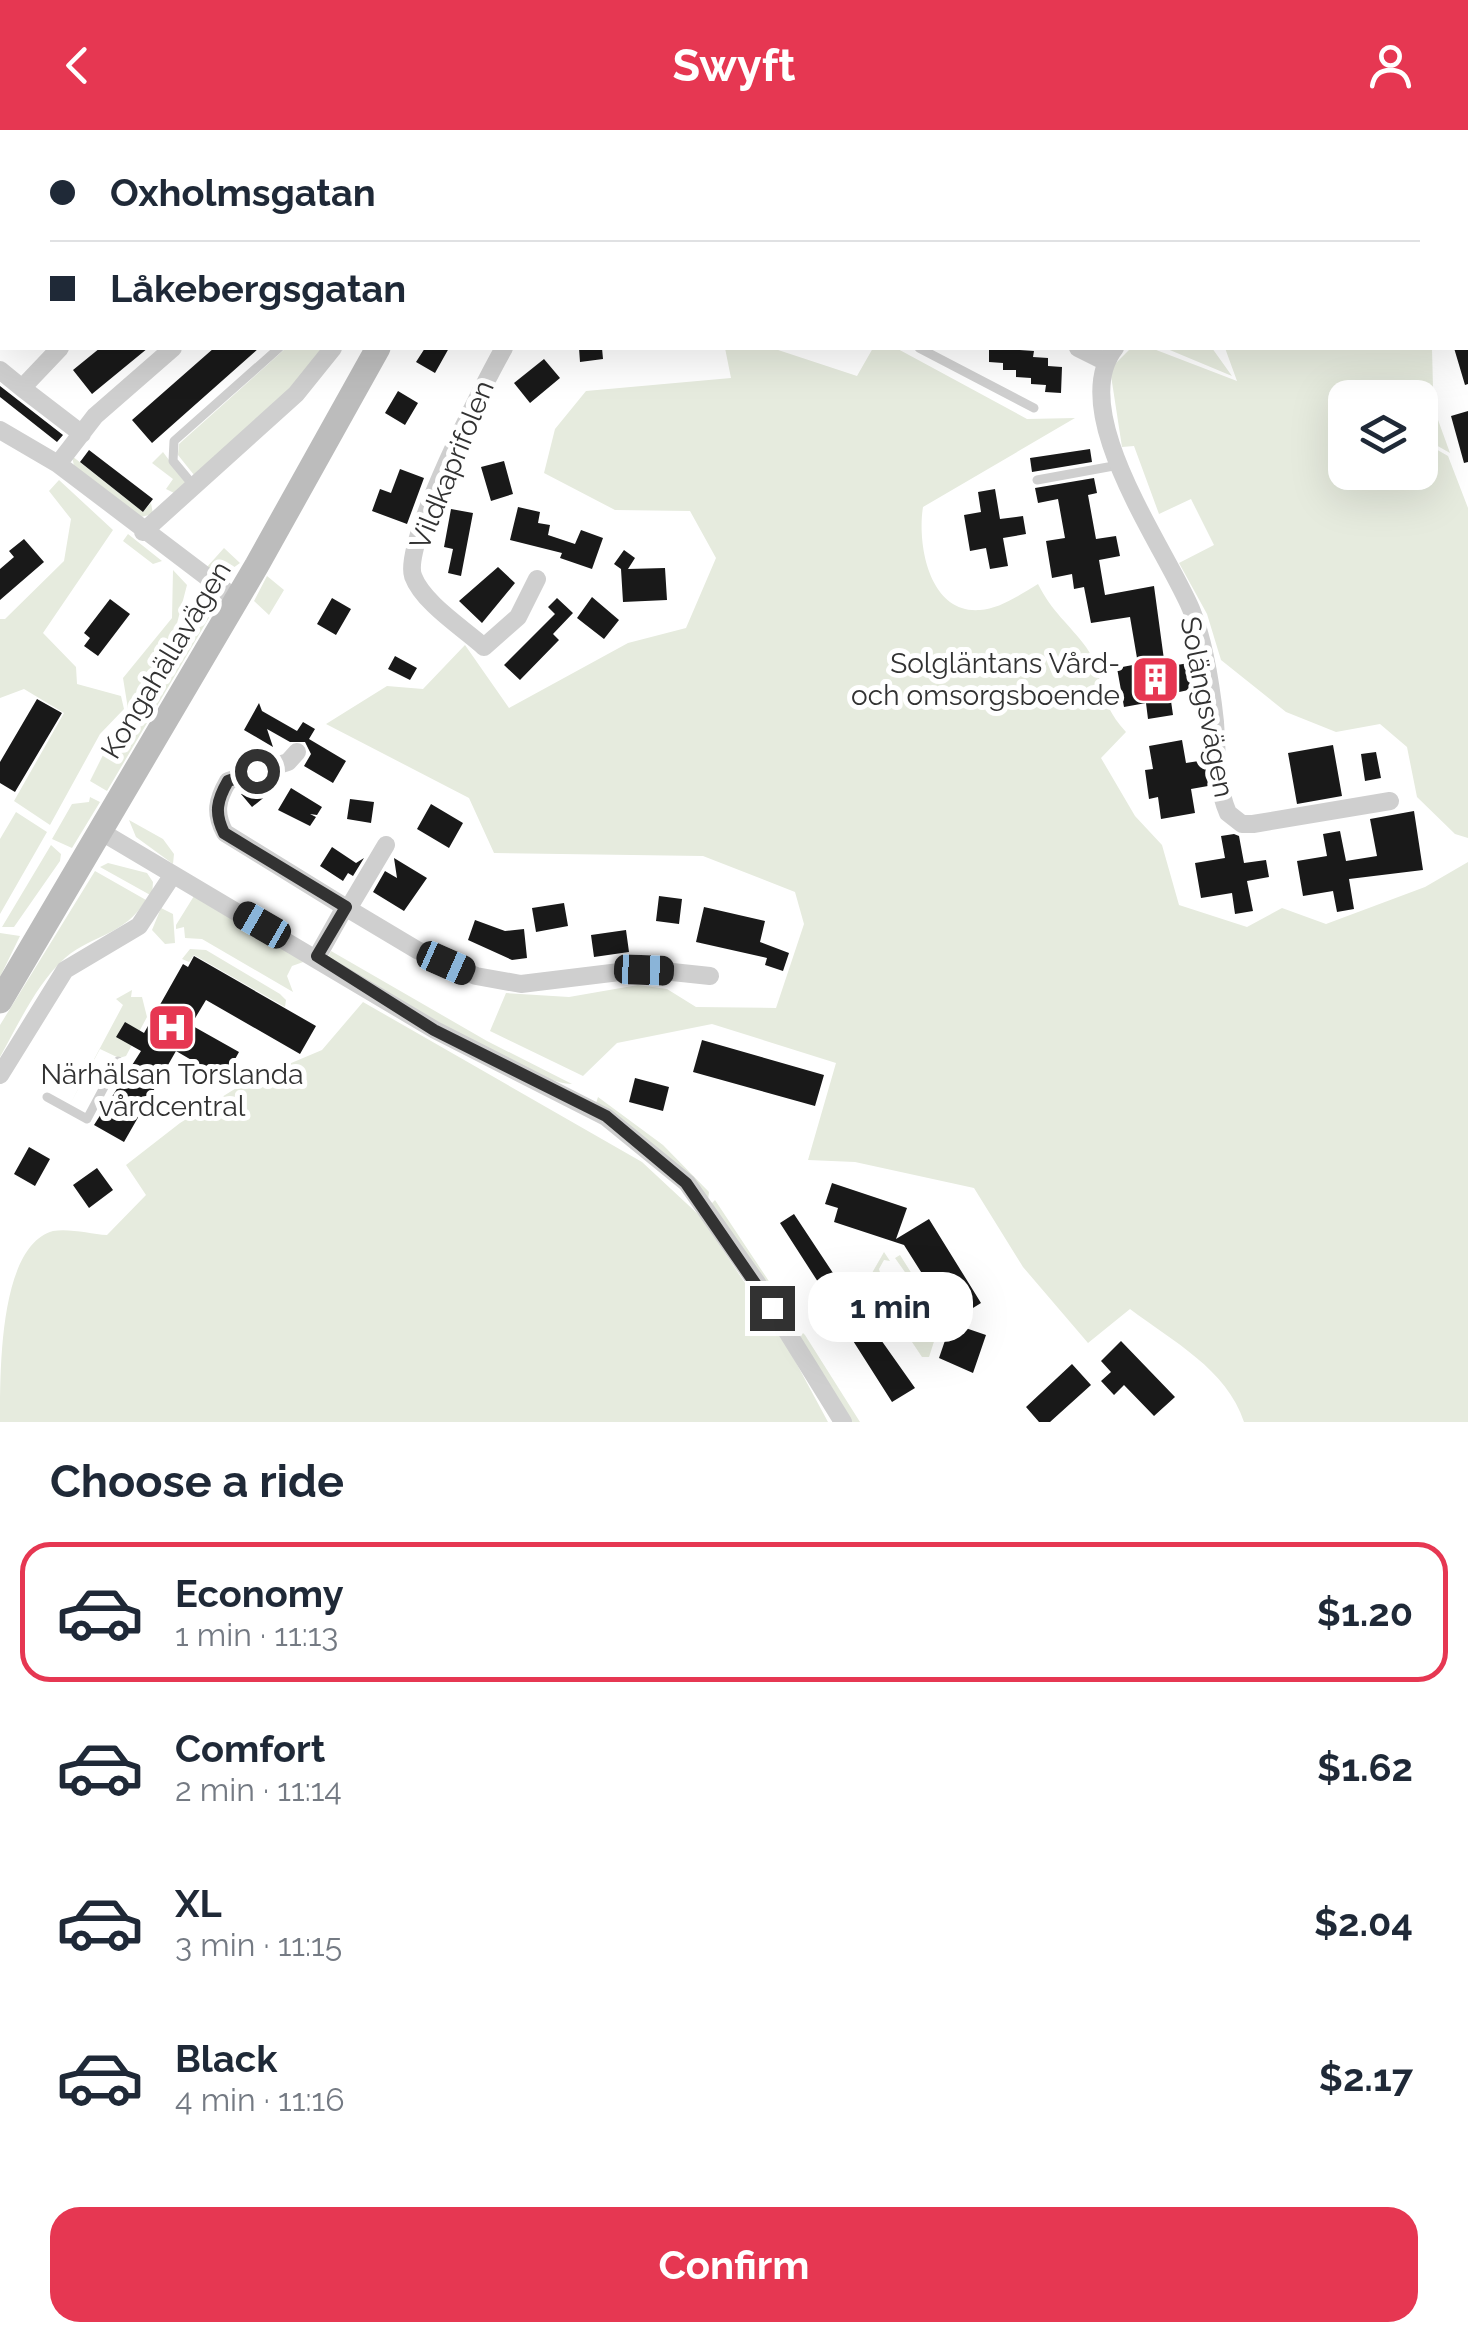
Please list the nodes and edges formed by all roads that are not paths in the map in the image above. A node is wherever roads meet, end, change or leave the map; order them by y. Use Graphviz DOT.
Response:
graph roads {
  1 [pos="58,350"];
  2 [pos="171,350"];
  3 [pos="277,350"];
  4 [pos="330,350"];
  5 [pos="377,350"];
  6 [pos="503,350"];
  7 [pos="923,350"];
  8 [pos="1110,354"];
  9 [pos="0,370"];
  10 [pos="22,388"];
  11 [pos="1034,408"];
  12 [pos="0,430"];
  13 [pos="82,434"];
  14 [pos="58,464"];
  15 [pos="1119,464"];
  16 [pos="1037,480"];
  17 [pos="194,487"];
  18 [pos="143,532"];
  19 [pos="537,580"];
  20 [pos="236,599"];
  21 [pos="297,752"];
  22 [pos="1390,801"];
  23 [pos="100,832"];
  24 [pos="386,845"];
  25 [pos="172,876"];
  26 [pos="347,908"];
  27 [pos="317,956"];
  28 [pos="710,976"];
  29 [pos="0,1001"];
  30 [pos="118,1061"];
  31 [pos="0,1075"];
  32 [pos="48,1097"];
  33 [pos="843,1422"];
  1 -- 10 [label="street"];
  2 -- 13 [label="street"];
  3 -- 17 [label="lane"];
  4 -- 17 [label="street"];
  5 -- 20 [label="street, Kongahällavägen"];
  6 -- 19 [label="street, Vildkaprifolen"];
  7 -- 11 [label="lane"];
  8 -- 15 [label="street, Solängsvägen"];
  9 -- 10 [label="street"];
  10 -- 13 [label="street"];
  12 -- 14 [label="street"];
  13 -- 14 [label="street"];
  14 -- 18 [label="street"];
  15 -- 16 [label="lane"];
  15 -- 22 [label="street, Solängsvägen"];
  17 -- 18 [label="street"];
  18 -- 20 [label="street"];
  20 -- 23 [label="street, Kongahällavägen"];
  21 -- 26 [label="street"];
  23 -- 25 [label="street"];
  23 -- 29 [label="street, Kongahällavägen"];
  24 -- 26 [label="street"];
  25 -- 27 [label="street"];
  25 -- 31 [label="street"];
  26 -- 27 [label="street"];
  26 -- 28 [label="street"];
  27 -- 33 [label="street"];
  30 -- 32 [label="lane"];
}
